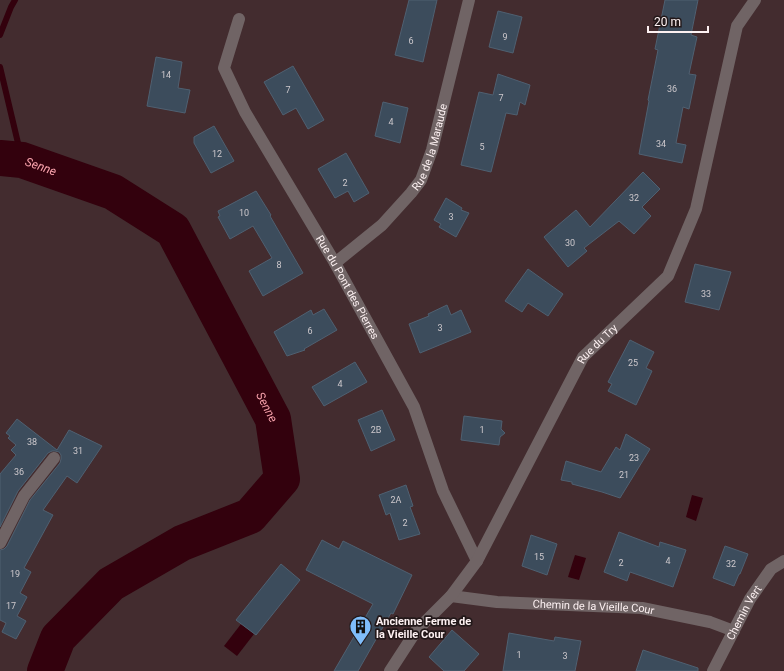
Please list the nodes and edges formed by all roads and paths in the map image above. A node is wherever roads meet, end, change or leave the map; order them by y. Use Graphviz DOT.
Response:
graph roads {
  1 [pos="469,0"];
  2 [pos="755,0"];
  3 [pos="239,19"];
  4 [pos="335,263"];
  5 [pos="54,458"];
  6 [pos="0,543"];
  7 [pos="477,560"];
  8 [pos="784,561"];
  9 [pos="451,596"];
  10 [pos="734,631"];
  11 [pos="390,671"];
  12 [pos="713,671"];
  1 -- 4 [label="street, Rue de la Maraude"];
  2 -- 7 [label="street, Rue du Try"];
  3 -- 4 [label="street, Rue du Pont des Pierres"];
  4 -- 7 [label="street, Rue du Pont des Pierres"];
  5 -- 6 [label="street"];
  7 -- 9 [label="street, Rue du Try"];
  8 -- 10 [label="street, Chemin Vert"];
  9 -- 10 [label="street, Chemin de la Vieille Cour"];
  9 -- 11 [label="street, Rue du Try"];
  10 -- 12 [label="street, Chemin Vert"];
}
